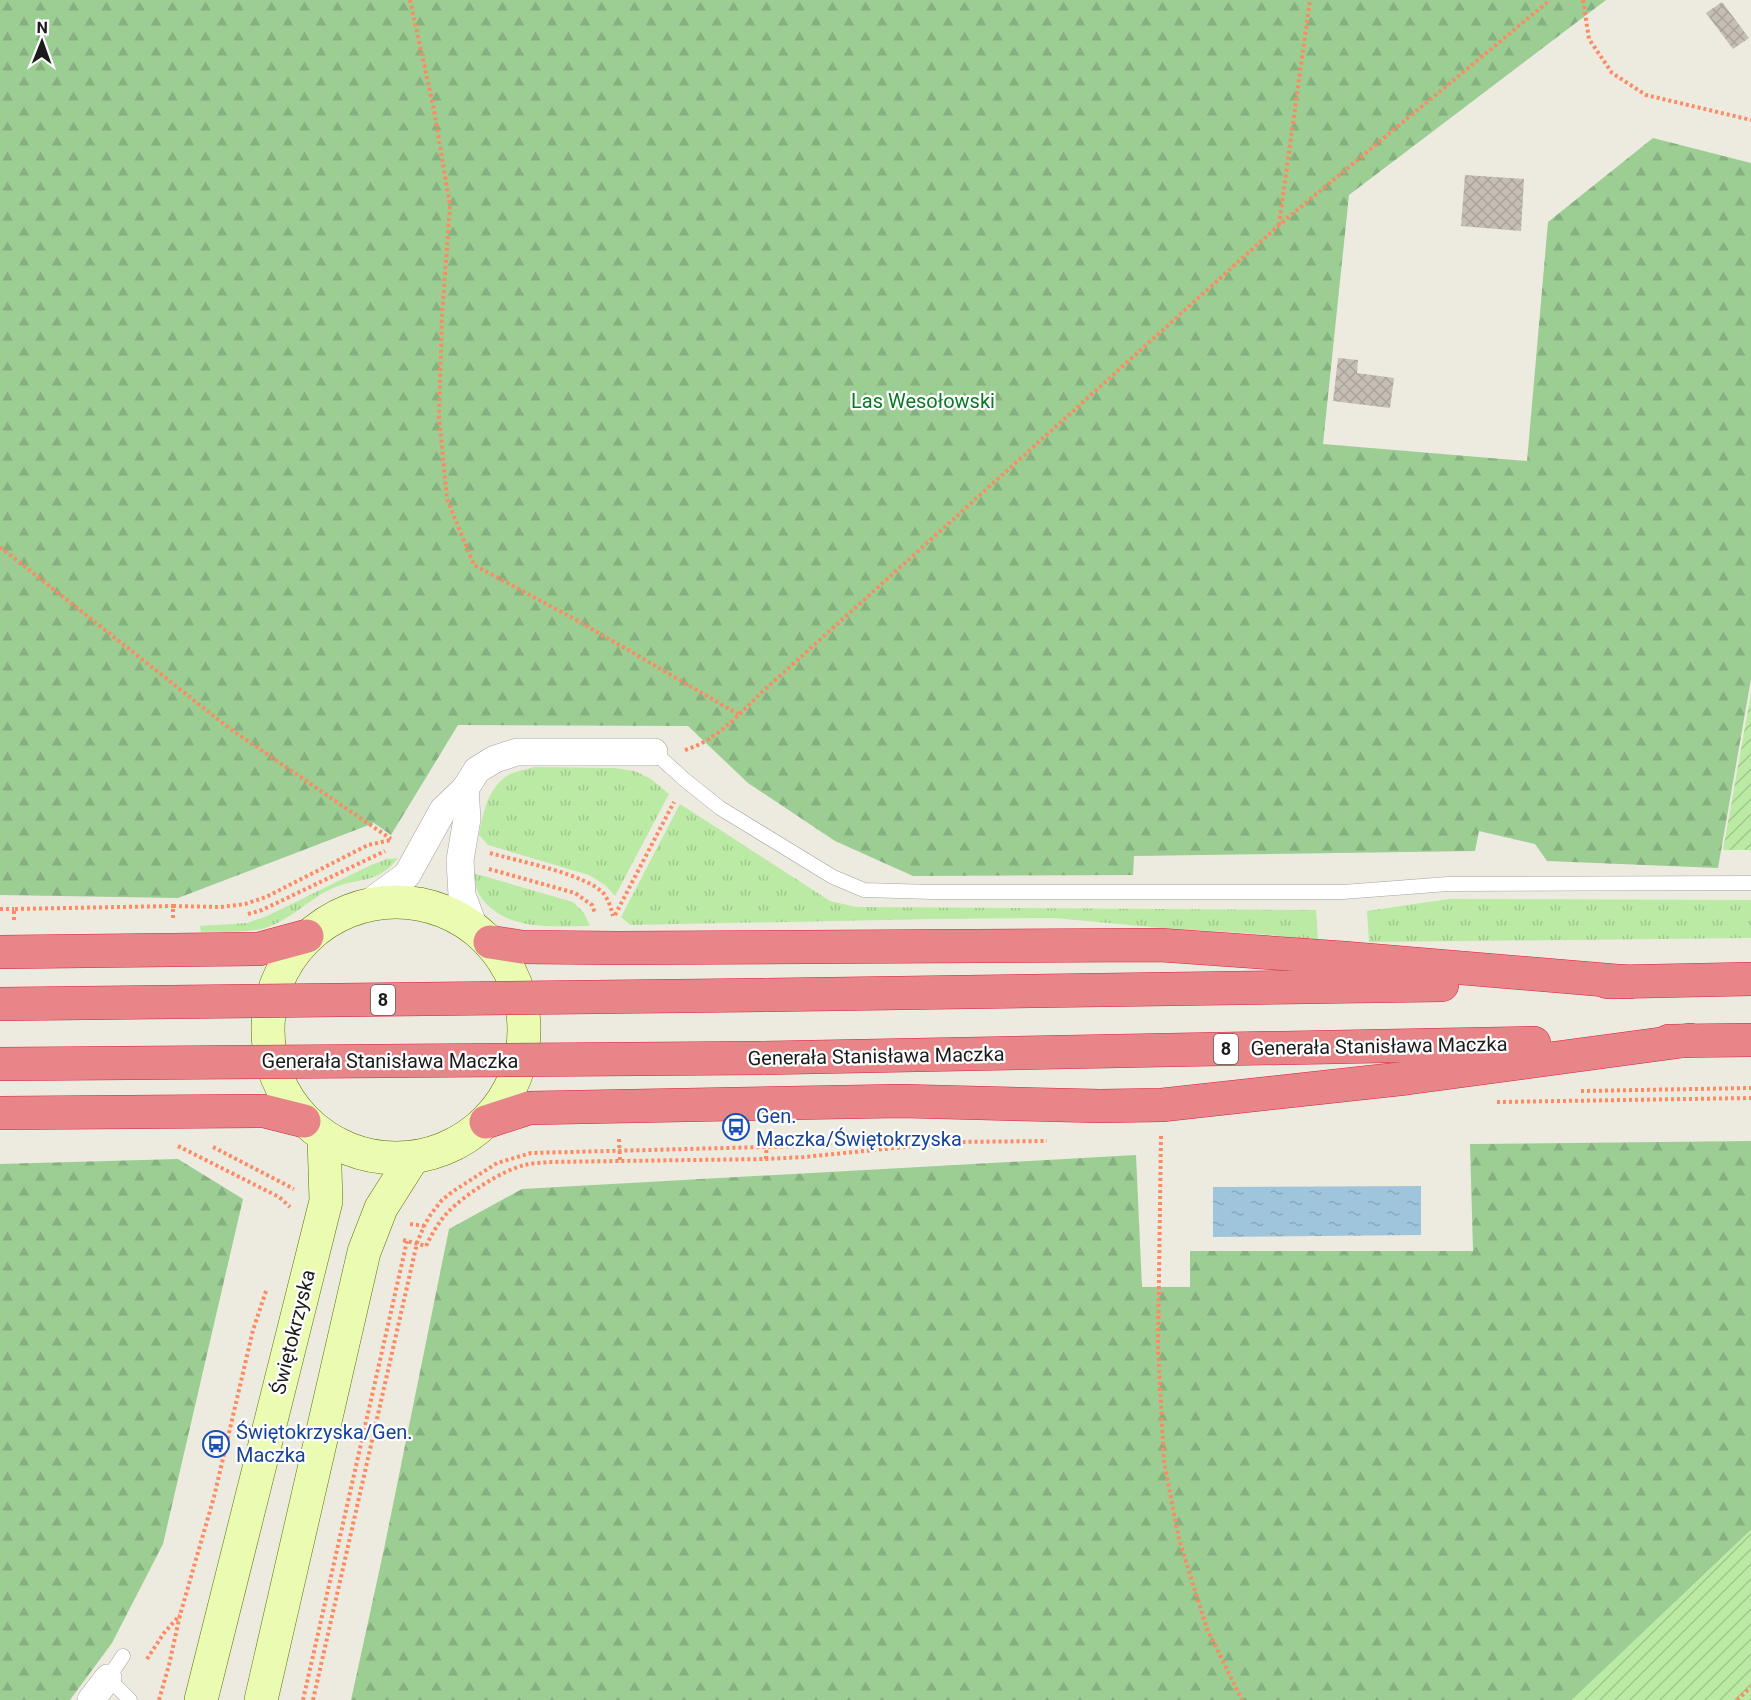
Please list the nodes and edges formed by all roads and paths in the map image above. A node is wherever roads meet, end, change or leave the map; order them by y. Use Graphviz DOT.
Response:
graph roads {
  1 [pos="410,0"];
  2 [pos="1310,0"];
  3 [pos="1550,0"];
  4 [pos="1583,0"];
  5 [pos="1751,120"];
  6 [pos="1279,225"];
  7 [pos="0,547"];
  8 [pos="739,714"];
  9 [pos="654,752"];
  10 [pos="684,780"];
  11 [pos="465,789"];
  12 [pos="392,840"];
  13 [pos="1751,883"];
  14 [pos="366,905"];
  15 [pos="0,909"];
  16 [pos="14,909"];
  17 [pos="613,918"];
  18 [pos="482,934"];
  19 [pos="307,936"];
  20 [pos="0,952"];
  21 [pos="1751,979"];
  22 [pos="1629,982"];
  23 [pos="0,1004"];
  24 [pos="1690,1040"];
  25 [pos="1751,1040"];
  26 [pos="0,1064"];
  27 [pos="1162,1106"];
  28 [pos="0,1113"];
  29 [pos="486,1122"];
  30 [pos="767,1127"];
  31 [pos="314,1129"];
  32 [pos="804,1146"];
  33 [pos="767,1147"];
  34 [pos="412,1159"];
  35 [pos="766,1159"];
  36 [pos="407,1241"];
  37 [pos="268,1287"];
  38 [pos="123,1656"];
  39 [pos="108,1678"];
  40 [pos="1751,1687"];
  41 [pos="92,1700"];
  42 [pos="130,1700"];
  43 [pos="159,1700"];
  44 [pos="201,1700"];
  45 [pos="261,1700"];
  46 [pos="303,1700"];
  47 [pos="313,1700"];
  48 [pos="1242,1700"];
  49 [pos="1737,1700"];
  1 -- 8 [label="path"];
  2 -- 6 [label="path"];
  3 -- 6 [label="path"];
  4 -- 5 [label="path"];
  6 -- 8 [label="path"];
  7 -- 12 [label="path"];
  8 -- 9 [label="path"];
  9 -- 10 [label="lane"];
  9 -- 11 [label="street"];
  10 -- 13 [label="lane"];
  10 -- 17 [label="path"];
  11 -- 14 [label="street"];
  11 -- 18 [label="street"];
  14 -- 18 [label="main road"];
  14 -- 19 [label="main road"];
  15 -- 16 [label="path"];
  18 -- 22 [label="highway"];
  18 -- 29 [label="main road"];
  19 -- 20 [label="highway"];
  19 -- 31 [label="main road"];
  21 -- 22 [label="highway, 8"];
  22 -- 23 [label="highway, 8, bridge"];
  24 -- 25 [label="highway, Generała Stanisława Maczka / 8"];
  24 -- 26 [label="highway, Generała Stanisława Maczka / 8, bridge"];
  24 -- 27 [label="highway"];
  27 -- 29 [label="highway"];
  27 -- 48 [label="path"];
  28 -- 31 [label="highway"];
  29 -- 34 [label="main road"];
  30 -- 33 [label="path"];
  31 -- 34 [label="main road"];
  31 -- 44 [label="main road, Świętokrzyska"];
  32 -- 33 [label="path"];
  33 -- 35 [label="path"];
  33 -- 47 [label="path"];
  34 -- 45 [label="main road"];
  36 -- 46 [label="path"];
  37 -- 43 [label="path"];
  38 -- 39 [label="lane"];
  39 -- 41 [label="street"];
  39 -- 42 [label="lane"];
  40 -- 49 [label="path"];
}
